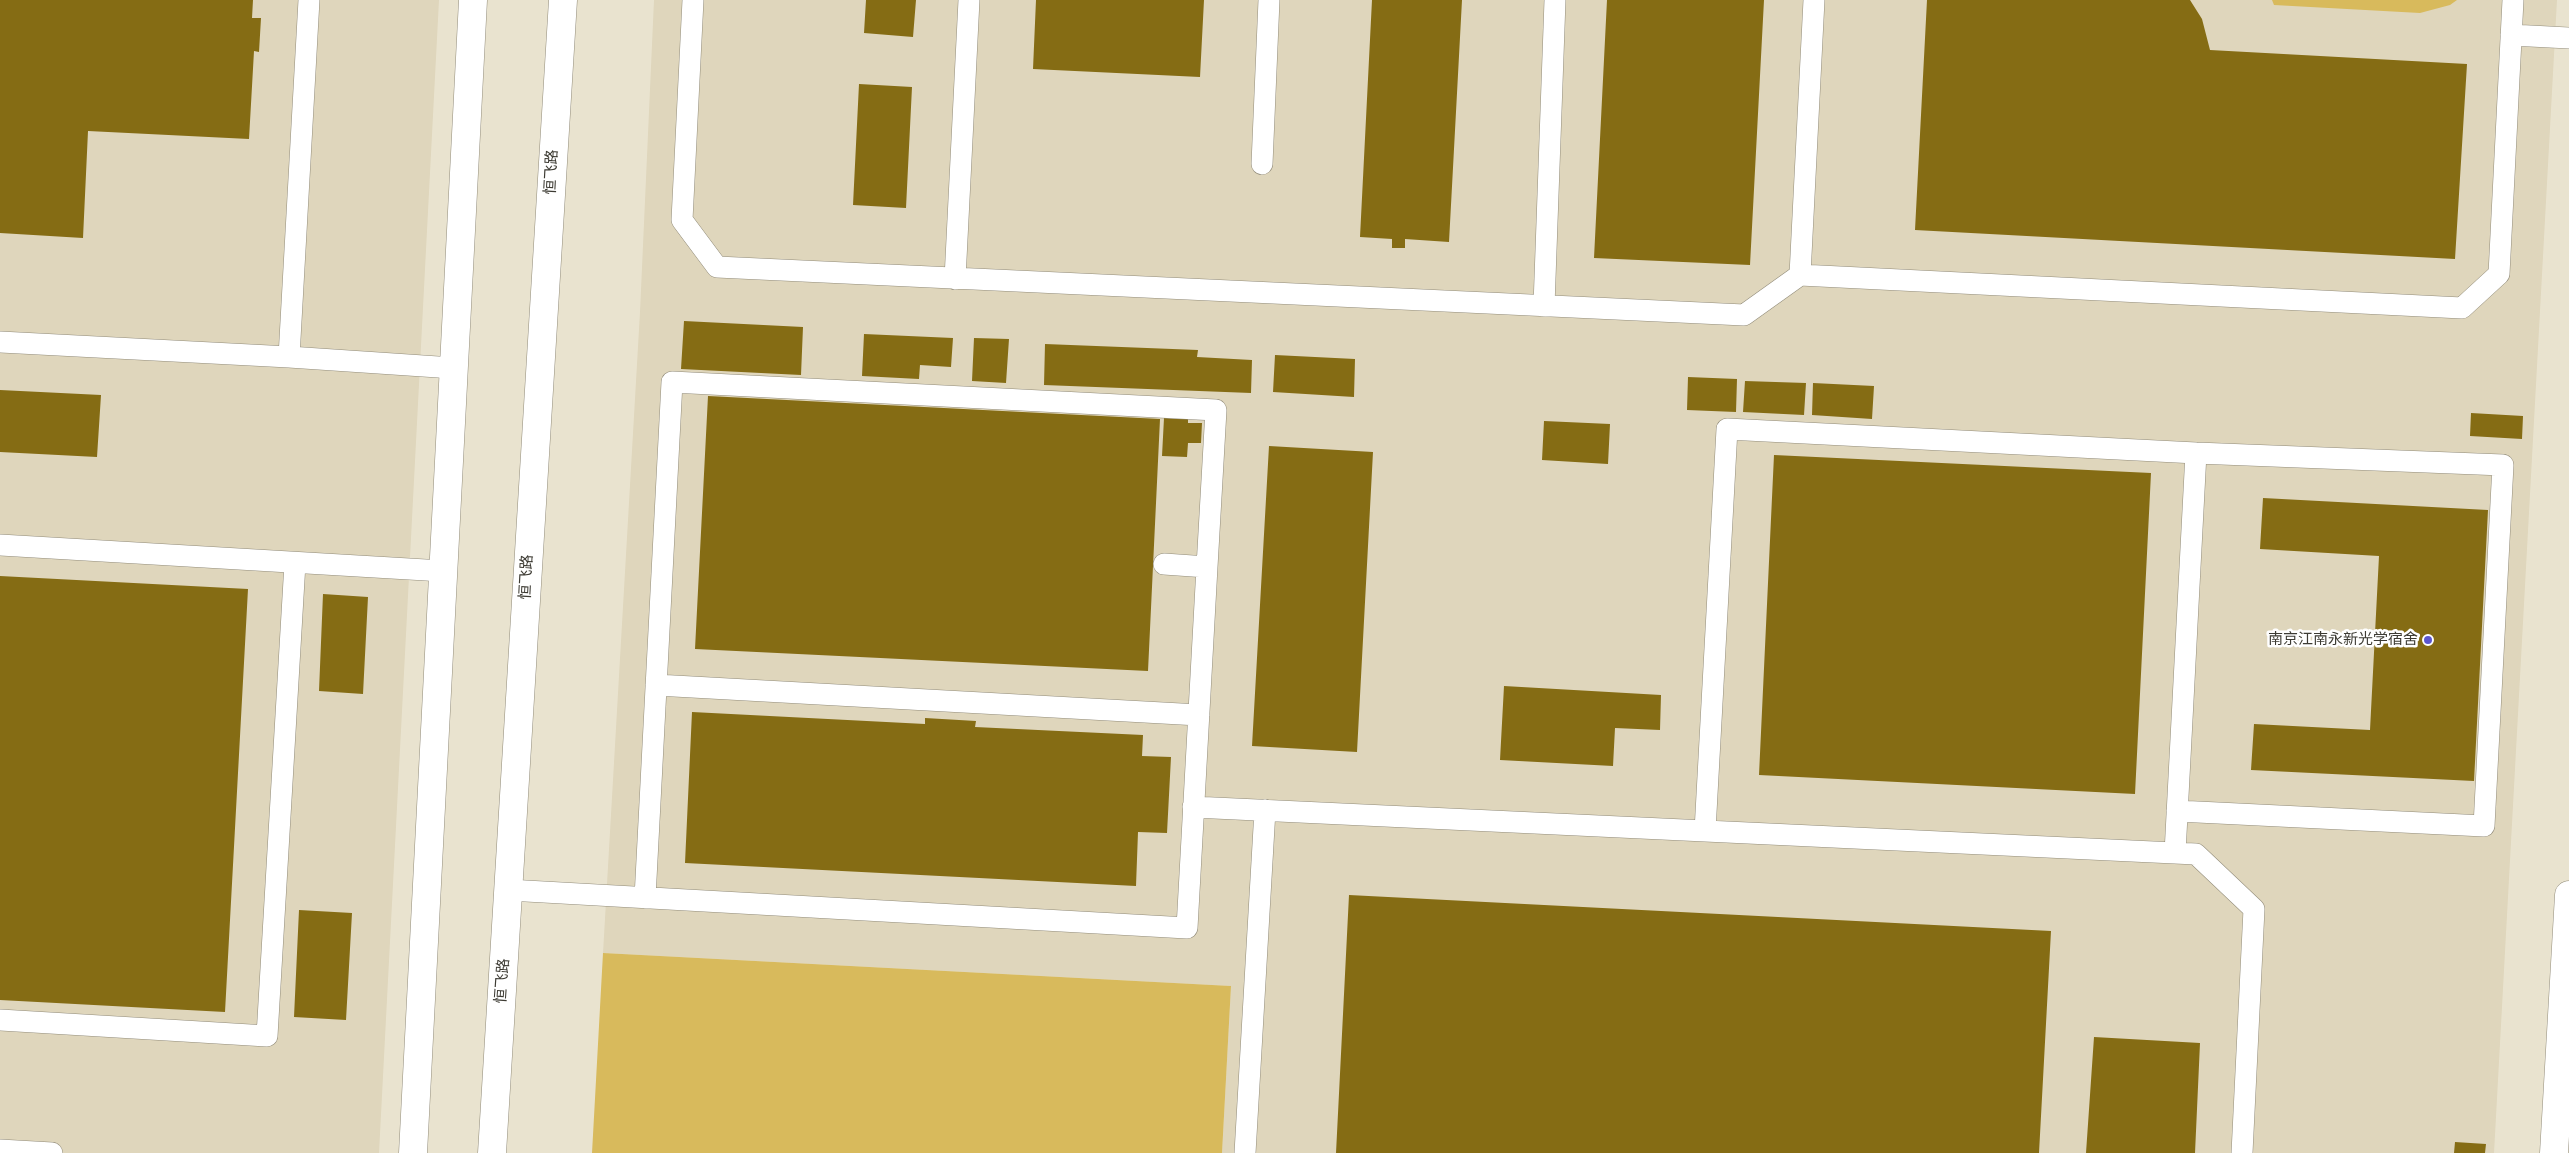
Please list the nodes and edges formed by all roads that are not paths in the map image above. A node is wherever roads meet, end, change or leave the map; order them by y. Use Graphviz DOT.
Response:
graph roads {
  1 [pos="309,0"];
  2 [pos="473,0"];
  3 [pos="562,0"];
  4 [pos="693,0"];
  5 [pos="969,0"];
  6 [pos="1269,0"];
  7 [pos="1555,0"];
  8 [pos="1814,0"];
  9 [pos="2513,0"];
  10 [pos="2511,35"];
  11 [pos="2569,38"];
  12 [pos="1262,164"];
  13 [pos="1800,275"];
  14 [pos="955,279"];
  15 [pos="1544,306"];
  16 [pos="0,342"];
  17 [pos="289,357"];
  18 [pos="453,368"];
  19 [pos="2196,453"];
  20 [pos="0,545"];
  21 [pos="295,563"];
  22 [pos="1164,564"];
  23 [pos="1207,567"];
  24 [pos="443,571"];
  25 [pos="656,685"];
  26 [pos="1199,715"];
  27 [pos="1193,807"];
  28 [pos="1265,810"];
  29 [pos="2177,811"];
  30 [pos="1705,831"];
  31 [pos="2175,853"];
  32 [pos="508,890"];
  33 [pos="2569,895"];
  34 [pos="645,898"];
  35 [pos="0,1020"];
  36 [pos="0,1150"];
  37 [pos="52,1153"];
  38 [pos="413,1153"];
  39 [pos="492,1153"];
  40 [pos="1245,1153"];
  41 [pos="2242,1153"];
  42 [pos="2554,1153"];
  1 -- 17 [label="lane"];
  2 -- 18 [label="main road"];
  3 -- 32 [label="main road, 恒飞路"];
  4 -- 14 [label="lane"];
  5 -- 14 [label="lane"];
  6 -- 12 [label="lane"];
  7 -- 15 [label="lane"];
  8 -- 13 [label="lane"];
  9 -- 10 [label="lane"];
  10 -- 11 [label="lane"];
  10 -- 13 [label="lane"];
  13 -- 15 [label="lane"];
  14 -- 15 [label="lane"];
  16 -- 17 [label="lane"];
  17 -- 18 [label="lane"];
  18 -- 24 [label="main road"];
  19 -- 29 [label="lane"];
  19 -- 29 [label="lane"];
  19 -- 30 [label="lane"];
  20 -- 21 [label="lane"];
  21 -- 24 [label="lane"];
  21 -- 35 [label="lane"];
  22 -- 23 [label="lane"];
  23 -- 25 [label="lane"];
  23 -- 26 [label="lane"];
  24 -- 38 [label="main road"];
  25 -- 26 [label="lane"];
  25 -- 34 [label="lane"];
  26 -- 27 [label="lane"];
  27 -- 28 [label="lane"];
  27 -- 34 [label="lane"];
  28 -- 30 [label="lane"];
  28 -- 40 [label="lane"];
  29 -- 31 [label="lane"];
  30 -- 31 [label="lane"];
  31 -- 41 [label="lane"];
  32 -- 34 [label="lane"];
  32 -- 39 [label="main road, 恒飞路"];
  33 -- 42 [label="main road"];
  36 -- 37 [label="lane"];
}
